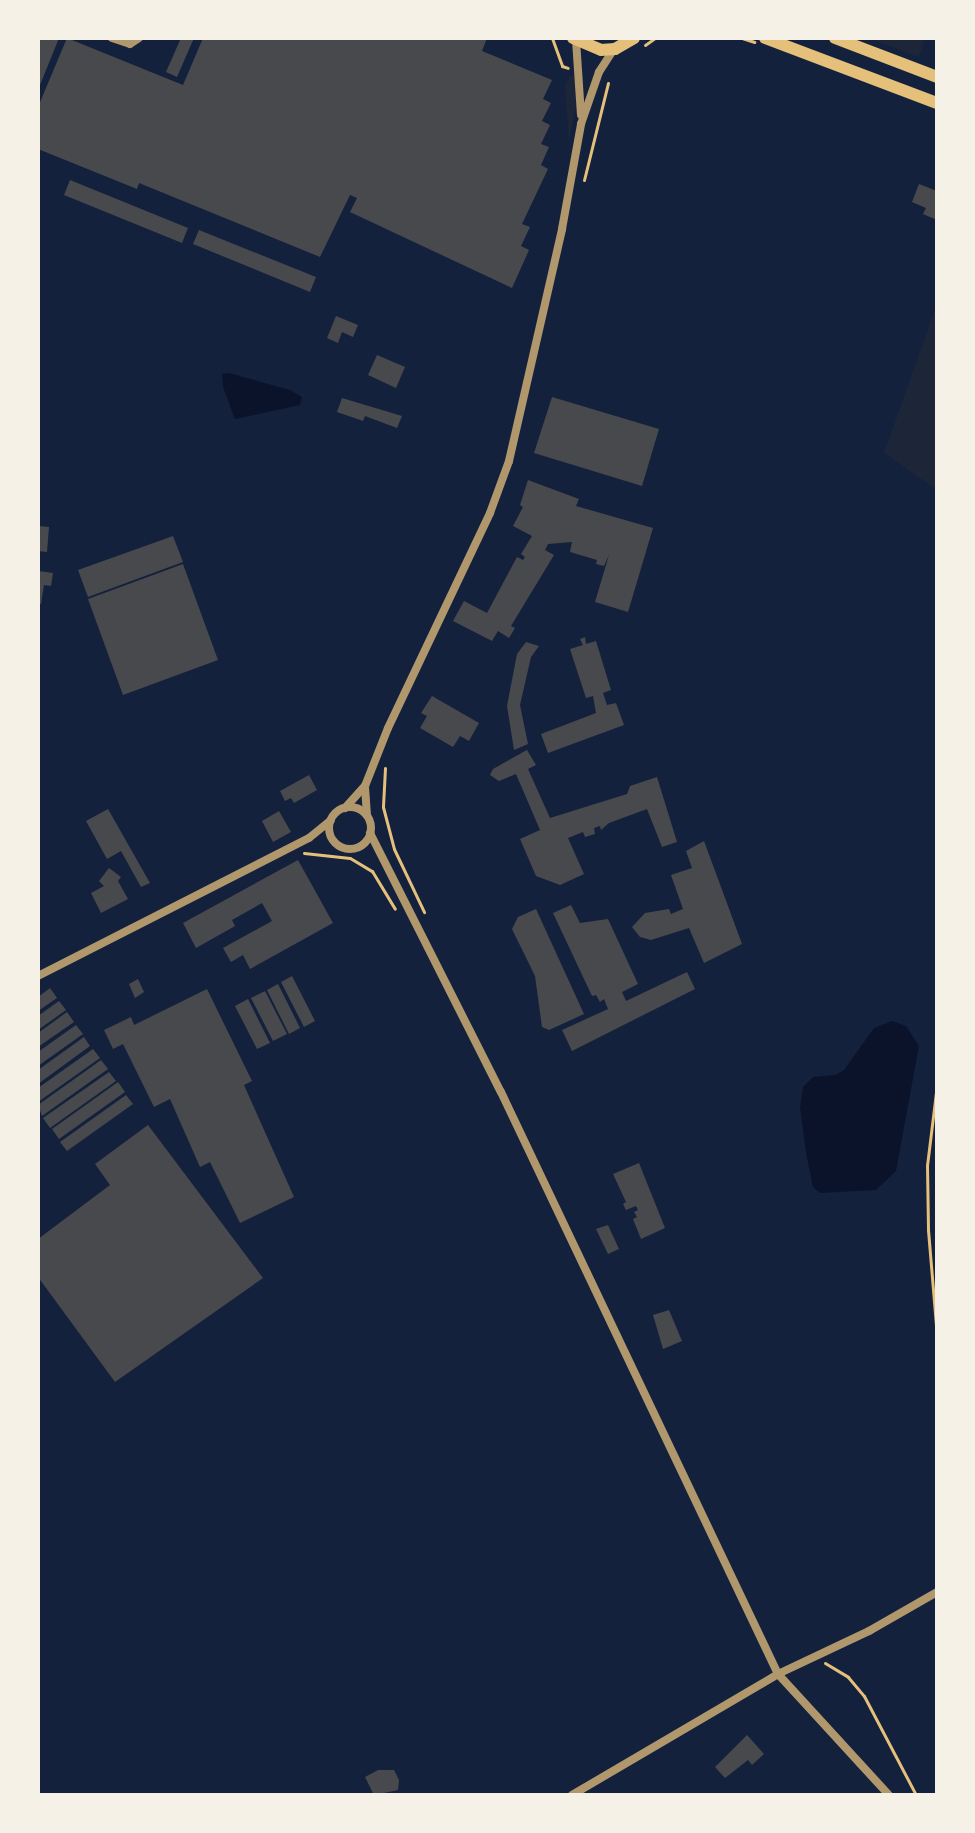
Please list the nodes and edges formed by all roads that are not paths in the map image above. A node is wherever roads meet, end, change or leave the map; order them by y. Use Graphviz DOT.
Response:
graph roads {
  1 [pos="112,38"];
  2 [pos="139,38"];
  3 [pos="634,38"];
  4 [pos="765,38"];
  5 [pos="835,38"];
  6 [pos="574,39"];
  7 [pos="615,49"];
  8 [pos="937,77"];
  9 [pos="937,103"];
  10 [pos="581,124"];
  11 [pos="365,786"];
  12 [pos="345,808"];
  13 [pos="367,815"];
  14 [pos="331,820"];
  15 [pos="370,833"];
  16 [pos="309,838"];
  17 [pos="333,840"];
  18 [pos="358,847"];
  19 [pos="379,855"];
  20 [pos="38,976"];
  21 [pos="937,1592"];
  22 [pos="778,1674"];
  23 [pos="572,1795"];
  24 [pos="889,1795"];
  1 -- 2 [label="street"];
  3 -- 7 [label="main road"];
  4 -- 9 [label="main road"];
  5 -- 8 [label="main road"];
  6 -- 7 [label="main road"];
  6 -- 10 [label="street"];
  7 -- 10 [label="street"];
  10 -- 11 [label="street"];
  11 -- 12 [label="street"];
  11 -- 13 [label="street"];
  12 -- 13 [label="street"];
  12 -- 14 [label="street"];
  13 -- 15 [label="street"];
  14 -- 16 [label="street"];
  14 -- 17 [label="street"];
  15 -- 18 [label="street"];
  15 -- 19 [label="street"];
  16 -- 17 [label="street"];
  16 -- 20 [label="street"];
  17 -- 18 [label="street"];
  18 -- 19 [label="street"];
  19 -- 22 [label="street"];
  21 -- 22 [label="street"];
  22 -- 23 [label="street"];
  22 -- 24 [label="street"];
}
